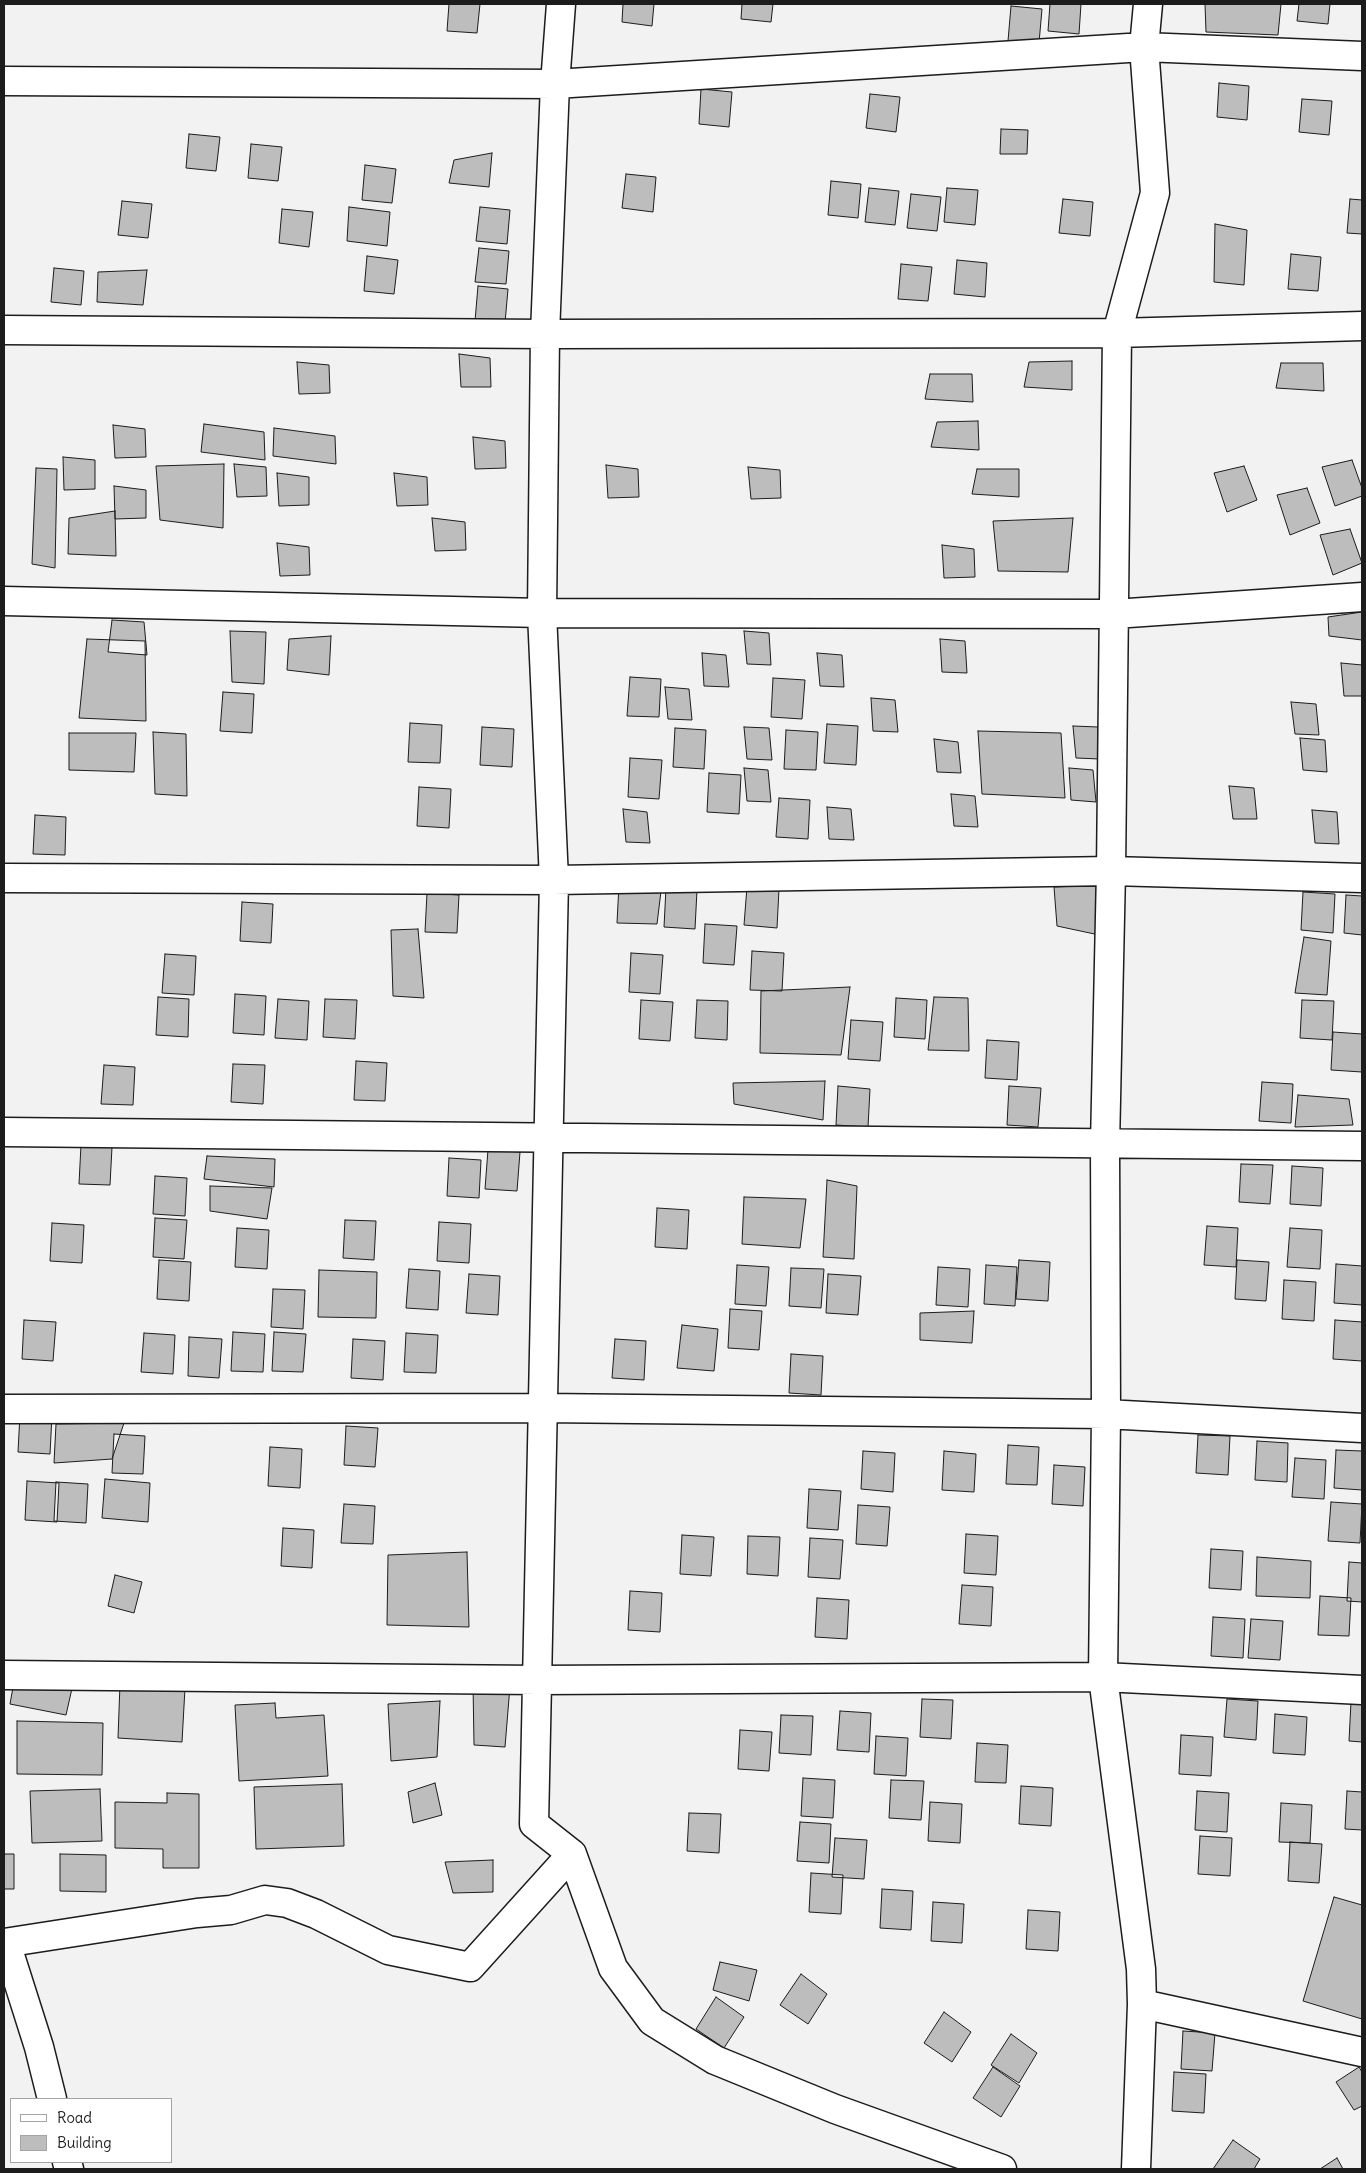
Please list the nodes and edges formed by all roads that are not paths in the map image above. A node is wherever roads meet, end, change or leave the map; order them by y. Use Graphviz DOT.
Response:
graph roads {
  1 [pos="561,4"];
  2 [pos="1148,4"];
  3 [pos="1144,47"];
  4 [pos="1362,56"];
  5 [pos="4,81"];
  6 [pos="556,84"];
  7 [pos="1362,326"];
  8 [pos="4,330"];
  9 [pos="1117,332"];
  10 [pos="546,334"];
  11 [pos="1362,597"];
  12 [pos="4,601"];
  13 [pos="542,613"];
  14 [pos="1114,614"];
  15 [pos="1111,871"];
  16 [pos="4,878"];
  17 [pos="1362,878"];
  18 [pos="554,880"];
  19 [pos="4,1132"];
  20 [pos="548,1138"];
  21 [pos="1105,1145"];
  22 [pos="1362,1146"];
  23 [pos="543,1408"];
  24 [pos="4,1410"];
  25 [pos="1106,1414"];
  26 [pos="1362,1428"];
  27 [pos="4,1675"];
  28 [pos="1103,1677"];
  29 [pos="538,1680"];
  30 [pos="1362,1690"];
  31 [pos="572,1854"];
  32 [pos="5,1943"];
  33 [pos="1142,2004"];
  34 [pos="1362,2052"];
  35 [pos="52,2098"];
  36 [pos="1002,2169"];
  37 [pos="1136,2169"];
  1 -- 6 [label="street"];
  2 -- 3 [label="street"];
  3 -- 4 [label="street"];
  3 -- 6 [label="street"];
  3 -- 9 [label="street"];
  5 -- 6 [label="street"];
  6 -- 10 [label="street"];
  7 -- 9 [label="street"];
  8 -- 10 [label="street"];
  9 -- 10 [label="street"];
  9 -- 14 [label="street"];
  10 -- 13 [label="street"];
  11 -- 14 [label="street"];
  12 -- 13 [label="street"];
  13 -- 14 [label="street"];
  13 -- 18 [label="street"];
  14 -- 15 [label="street"];
  15 -- 17 [label="street"];
  15 -- 18 [label="street"];
  15 -- 21 [label="street"];
  16 -- 18 [label="street"];
  18 -- 20 [label="street"];
  19 -- 20 [label="street"];
  20 -- 21 [label="street"];
  20 -- 23 [label="street"];
  21 -- 22 [label="street"];
  21 -- 25 [label="street"];
  23 -- 24 [label="street"];
  23 -- 25 [label="street"];
  23 -- 29 [label="street"];
  25 -- 26 [label="street"];
  25 -- 28 [label="street"];
  27 -- 29 [label="street"];
  28 -- 29 [label="street"];
  28 -- 30 [label="street"];
  28 -- 33 [label="street"];
  29 -- 31 [label="street"];
  31 -- 32 [label="street"];
  31 -- 36 [label="street"];
  32 -- 35 [label="street"];
  33 -- 34 [label="street"];
  33 -- 37 [label="street"];
}
